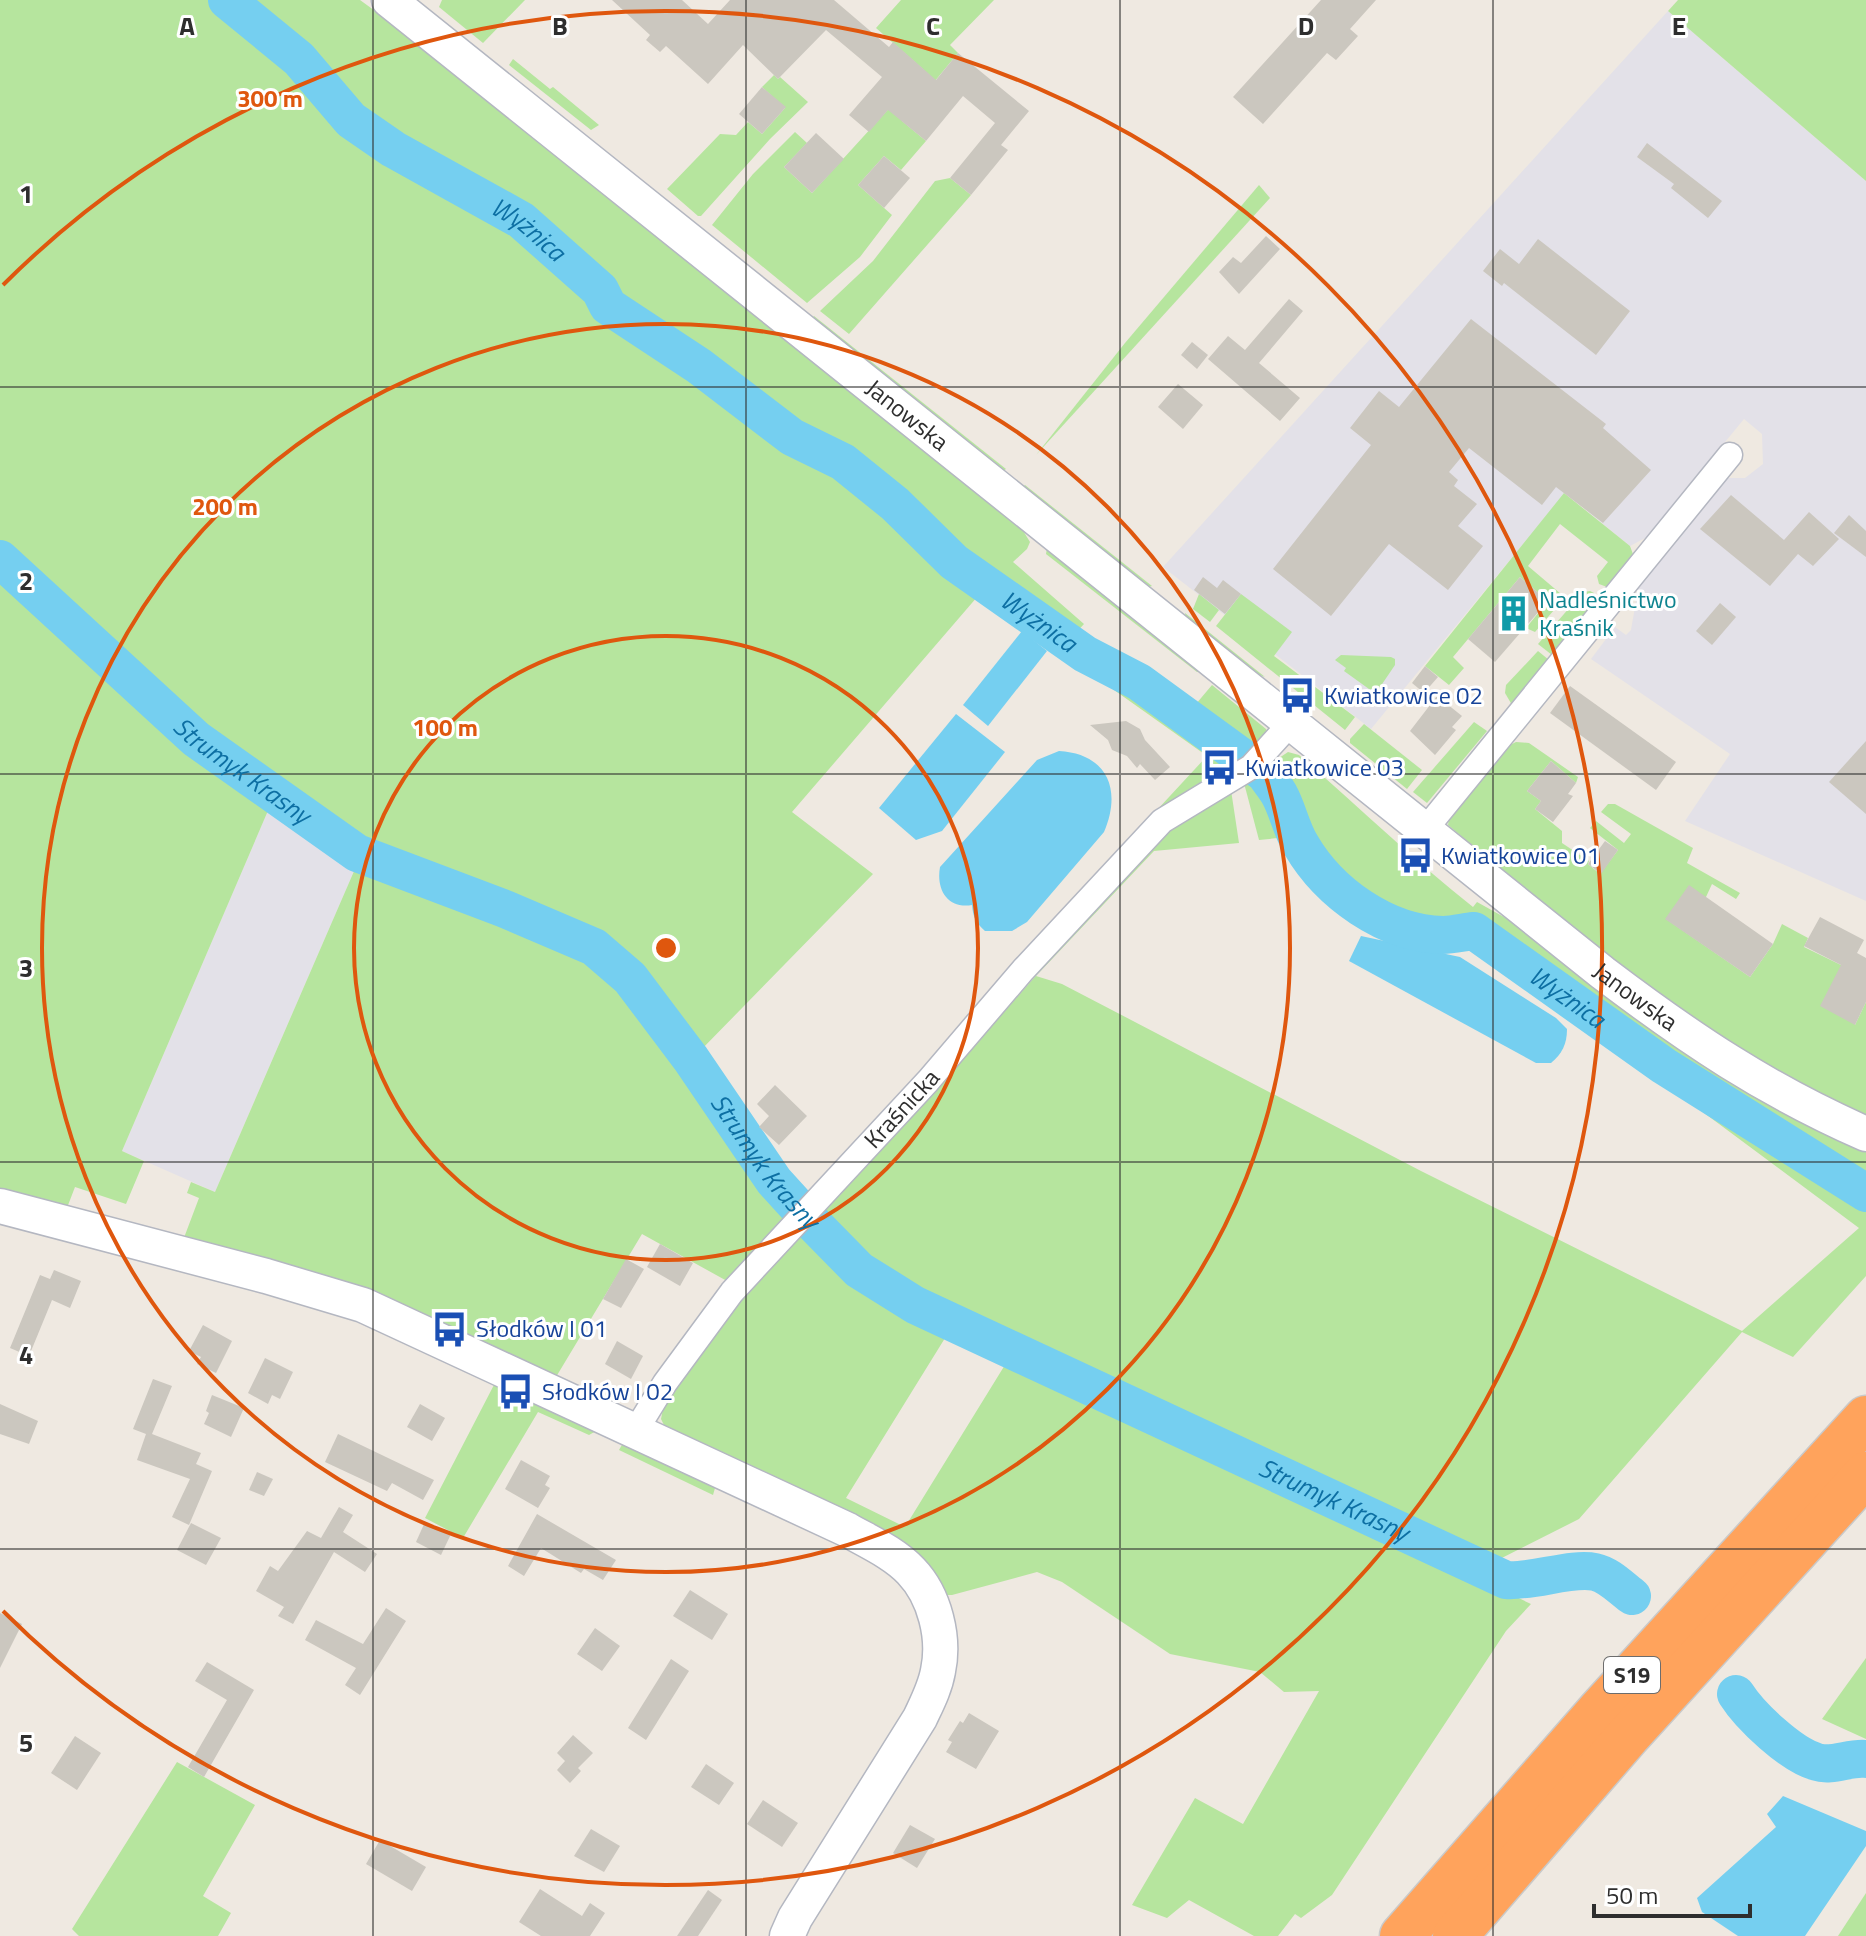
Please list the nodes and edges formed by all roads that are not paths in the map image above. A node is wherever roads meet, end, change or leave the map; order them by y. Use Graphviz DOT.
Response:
graph roads {
  1 [pos="389,0"];
  2 [pos="1730,455"];
  3 [pos="1291,723"];
  4 [pos="1424,831"];
  5 [pos="1866,1134"];
  6 [pos="0,1206"];
  7 [pos="1866,1418"];
  8 [pos="636,1430"];
  9 [pos="1866,1474"];
  10 [pos="787,1936"];
  11 [pos="1402,1936"];
  12 [pos="1455,1936"];
  1 -- 3 [label="street, Janowska"];
  2 -- 4 [label="street"];
  3 -- 4 [label="street, Janowska"];
  3 -- 8 [label="street, Kraśnicka"];
  4 -- 5 [label="street, Janowska"];
  6 -- 8 [label="street"];
  7 -- 11 [label="highway, S19"];
  8 -- 10 [label="street"];
  9 -- 12 [label="highway, S19"];
}
